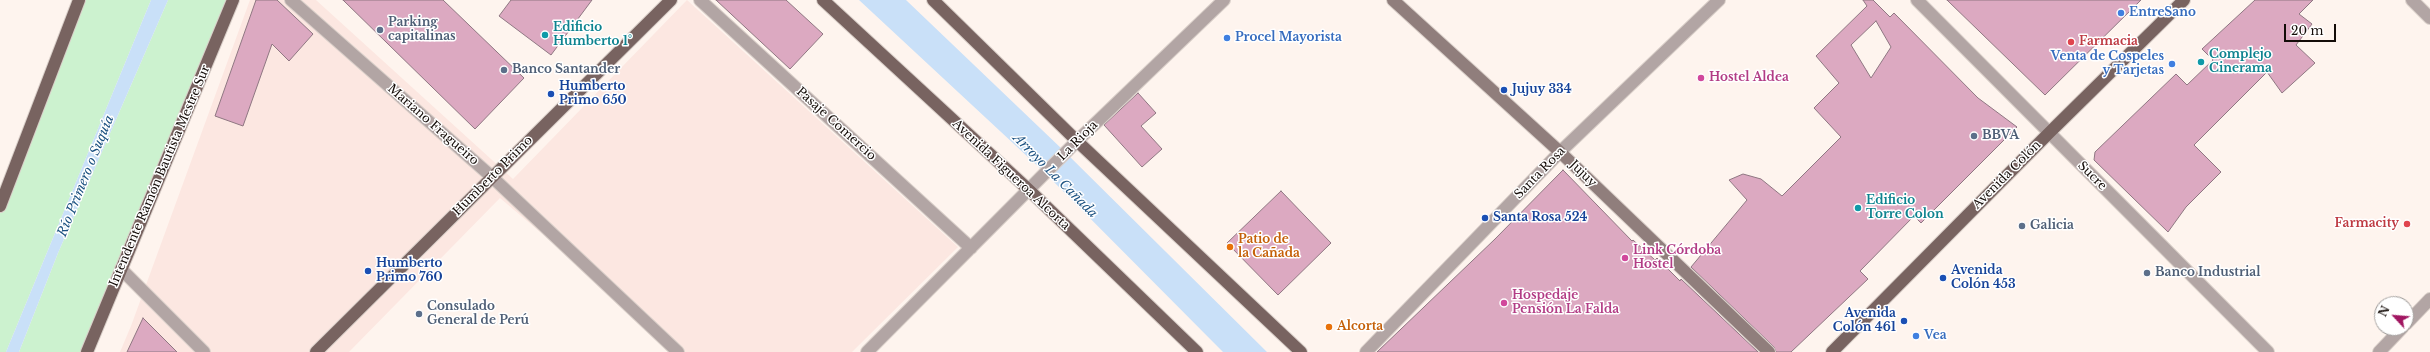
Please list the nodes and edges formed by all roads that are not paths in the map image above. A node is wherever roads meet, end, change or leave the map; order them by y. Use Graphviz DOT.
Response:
graph roads {
  1 [pos="79,0"];
  2 [pos="233,0"];
  3 [pos="291,0"];
  4 [pos="671,0"];
  5 [pos="700,0"];
  6 [pos="823,0"];
  7 [pos="933,0"];
  8 [pos="1224,0"];
  9 [pos="1393,0"];
  10 [pos="1719,0"];
  11 [pos="1917,0"];
  12 [pos="2184,0"];
  13 [pos="2412,0"];
  14 [pos="2430,18"];
  15 [pos="2049,133"];
  16 [pos="1078,141"];
  17 [pos="1560,152"];
  18 [pos="492,177"];
  19 [pos="1030,191"];
  20 [pos="0,206"];
  21 [pos="971,248"];
  22 [pos="121,269"];
  23 [pos="2430,299"];
  24 [pos="2414,316"];
  25 [pos="2394,336"];
  26 [pos="87,352"];
  27 [pos="204,352"];
  28 [pos="316,352"];
  29 [pos="678,352"];
  30 [pos="867,352"];
  31 [pos="1197,352"];
  32 [pos="1301,352"];
  33 [pos="1366,352"];
  34 [pos="1769,352"];
  35 [pos="1832,352"];
  36 [pos="2268,352"];
  37 [pos="2379,352"];
  1 -- 20 [label="main road"];
  2 -- 22 [label="main road, Intendente Ramón Bautista Mestre Sur"];
  3 -- 18 [label="street, Mariano Fragueiro"];
  4 -- 18 [label="main road, Humberto Primo"];
  5 -- 21 [label="street, Pasaje Comercio"];
  6 -- 19 [label="main road, Avenida Figueroa Alcorta"];
  7 -- 16 [label="main road"];
  8 -- 16 [label="street, La Rioja"];
  9 -- 17 [label="street, Jujuy"];
  10 -- 17 [label="street, Santa Rosa"];
  11 -- 15 [label="street, Sucre"];
  12 -- 15 [label="main road, Avenida Colón"];
  13 -- 14 [label="street"];
  15 -- 35 [label="main road, Avenida Colón"];
  15 -- 36 [label="street, Sucre"];
  16 -- 19 [label="street, La Rioja"];
  16 -- 32 [label="main road"];
  17 -- 33 [label="street, Santa Rosa"];
  17 -- 34 [label="street, Jujuy"];
  18 -- 28 [label="main road, Humberto Primo"];
  18 -- 29 [label="street, Mariano Fragueiro"];
  19 -- 21 [label="street, La Rioja"];
  19 -- 31 [label="main road, Avenida Figueroa Alcorta"];
  21 -- 30 [label="street, La Rioja"];
  22 -- 26 [label="main road, Intendente Ramón Bautista Mestre Sur"];
  22 -- 27 [label="street"];
  23 -- 24 [label="street"];
  25 -- 37 [label="street"];
}
